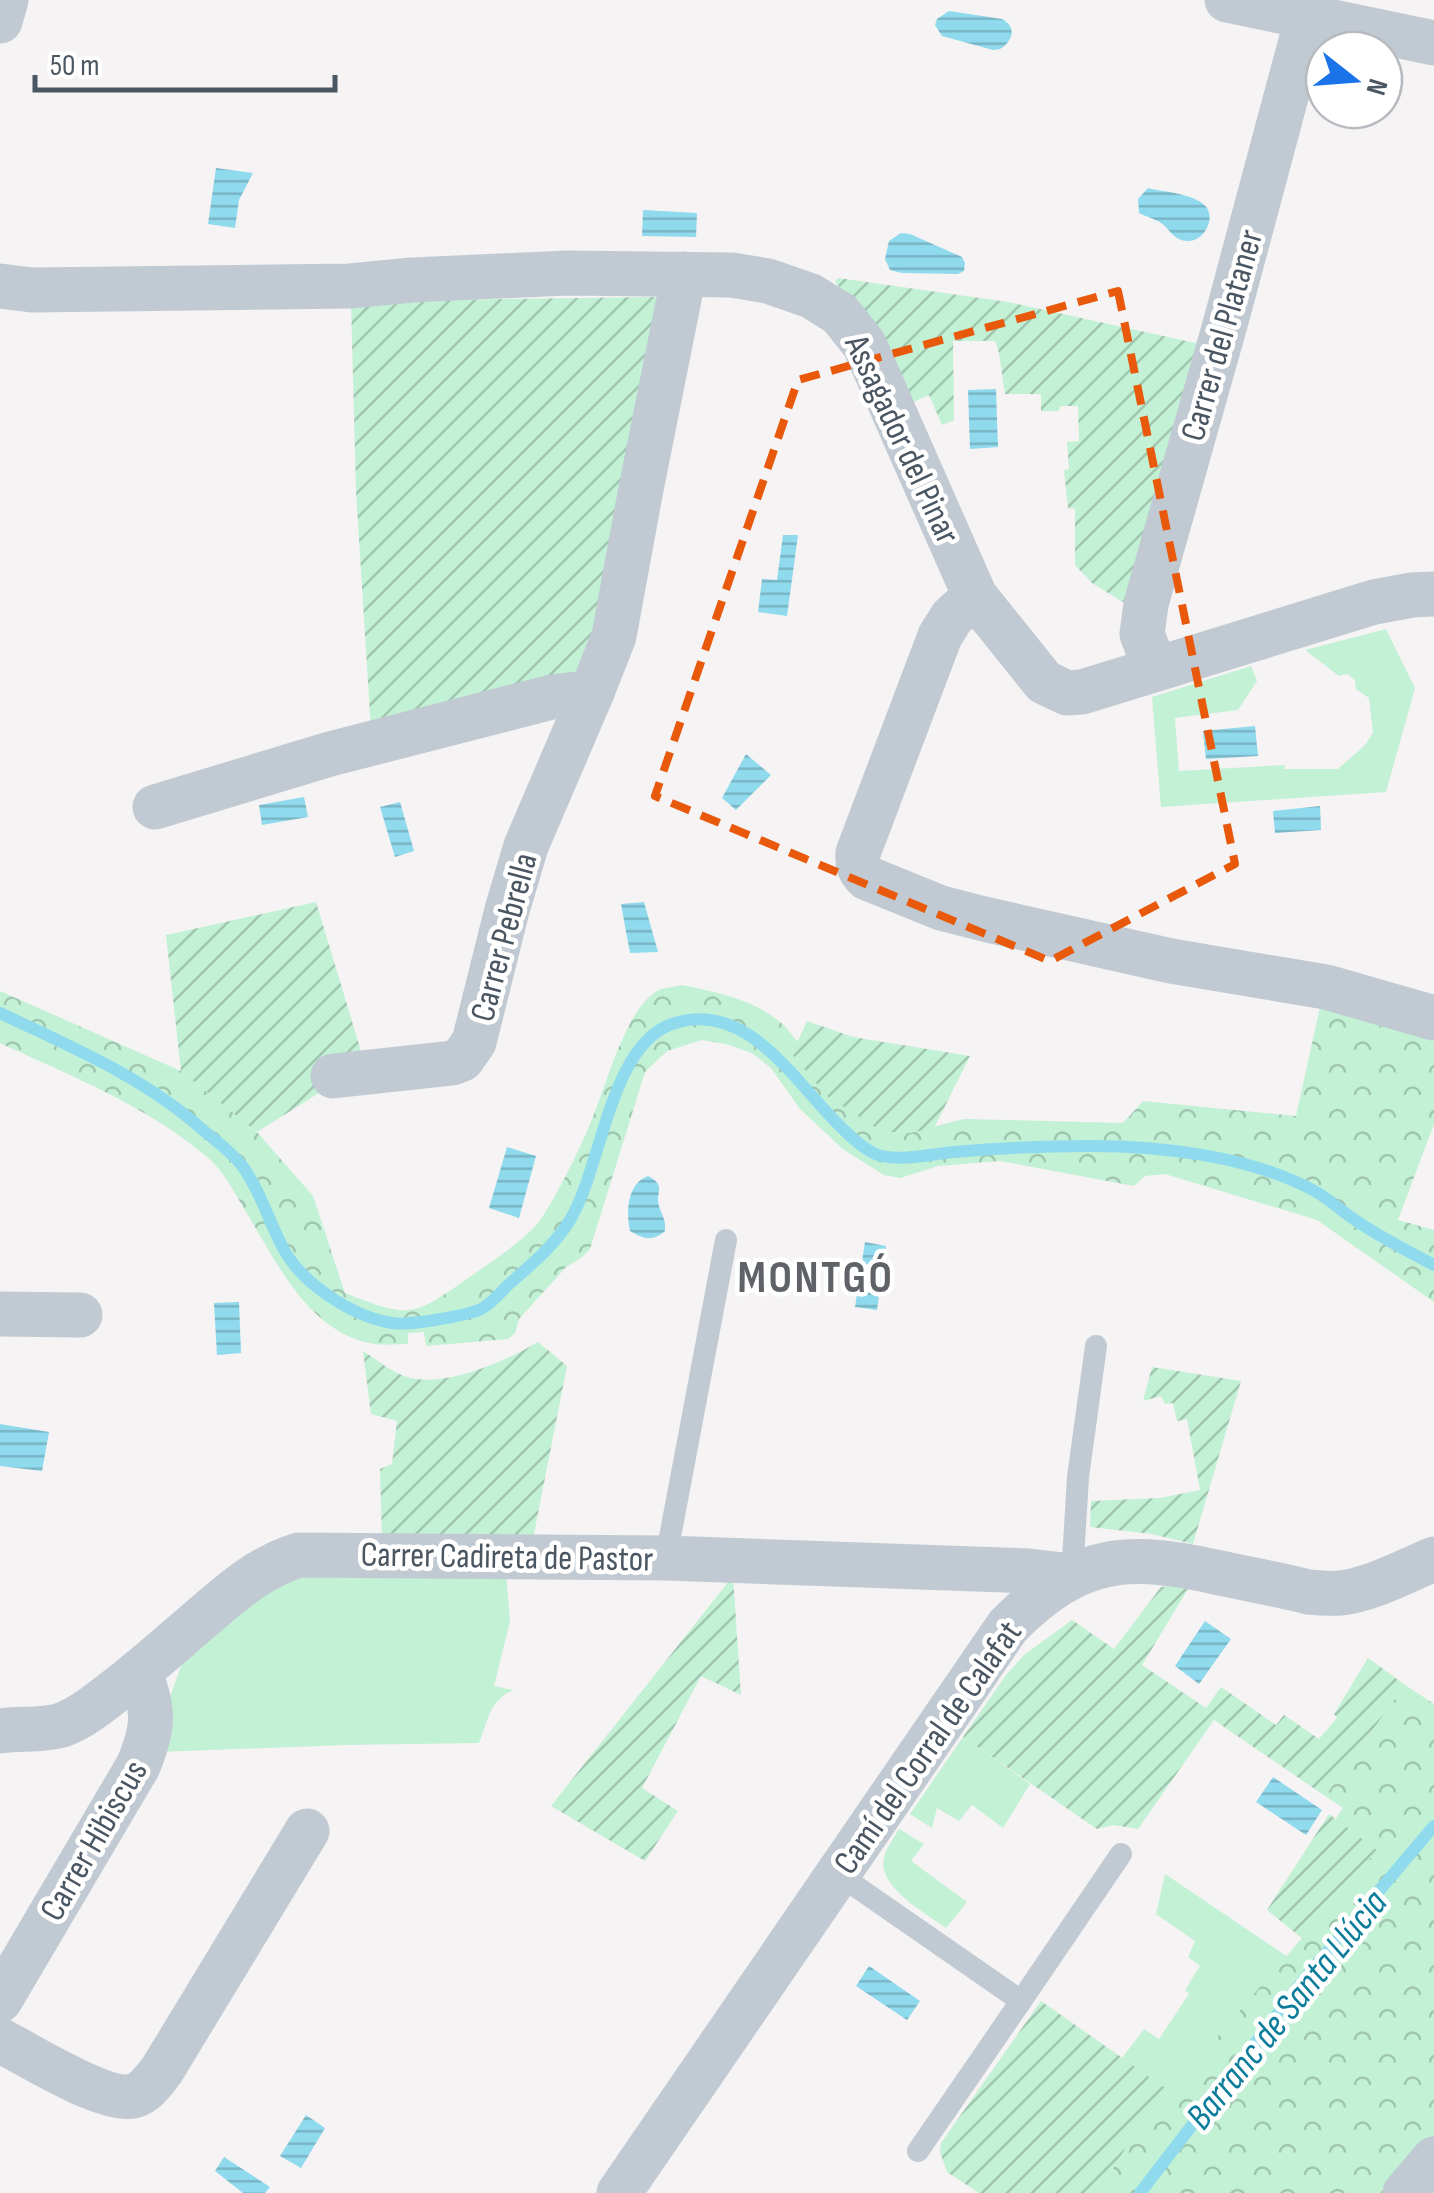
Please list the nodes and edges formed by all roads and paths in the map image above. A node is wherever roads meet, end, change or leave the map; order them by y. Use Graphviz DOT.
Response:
graph roads {
  1 [pos="6,0"];
  2 [pos="1227,0"];
  3 [pos="1309,8"];
  4 [pos="0,22"];
  5 [pos="1434,43"];
  6 [pos="684,274"];
  7 [pos="0,286"];
  8 [pos="1434,594"];
  9 [pos="975,596"];
  10 [pos="1155,668"];
  11 [pos="592,692"];
  12 [pos="155,807"];
  13 [pos="1434,1018"];
  14 [pos="333,1076"];
  15 [pos="726,1240"];
  16 [pos="0,1314"];
  17 [pos="80,1315"];
  18 [pos="1096,1346"];
  19 [pos="666,1558"];
  20 [pos="1434,1559"];
  21 [pos="1072,1576"];
  22 [pos="139,1672"];
  23 [pos="0,1730"];
  24 [pos="306,1831"];
  25 [pos="1121,1854"];
  26 [pos="838,1874"];
  27 [pos="0,2000"];
  28 [pos="1020,2001"];
  29 [pos="0,2040"];
  30 [pos="918,2152"];
  31 [pos="1434,2160"];
  32 [pos="619,2193"];
  33 [pos="1405,2193"];
  1 -- 4 [label="street"];
  2 -- 3 [label="street"];
  3 -- 5 [label="street"];
  3 -- 10 [label="street, Carrer del Plataner"];
  6 -- 7 [label="street, Assagador del Pinar"];
  6 -- 9 [label="street, Assagador del Pinar"];
  6 -- 11 [label="street, Carrer Pebrella"];
  8 -- 10 [label="street, Assagador del Pinar"];
  9 -- 10 [label="street, Assagador del Pinar"];
  9 -- 13 [label="street"];
  11 -- 12 [label="street"];
  11 -- 14 [label="street, Carrer Pebrella"];
  15 -- 19 [label="lane"];
  16 -- 17 [label="street"];
  18 -- 21 [label="lane"];
  19 -- 21 [label="street, Carrer Cadireta de Pastor"];
  19 -- 22 [label="street, Carrer Cadireta de Pastor"];
  20 -- 21 [label="street, Camí del Corral de Calafat"];
  21 -- 26 [label="street, Camí del Corral de Calafat"];
  22 -- 23 [label="street, Carrer Cadireta de Pastor"];
  22 -- 27 [label="street, Carrer Hibiscus"];
  24 -- 29 [label="street"];
  25 -- 28 [label="lane"];
  26 -- 28 [label="lane"];
  26 -- 32 [label="street, Camí del Corral de Calafat"];
  28 -- 30 [label="lane"];
  31 -- 33 [label="street"];
}
